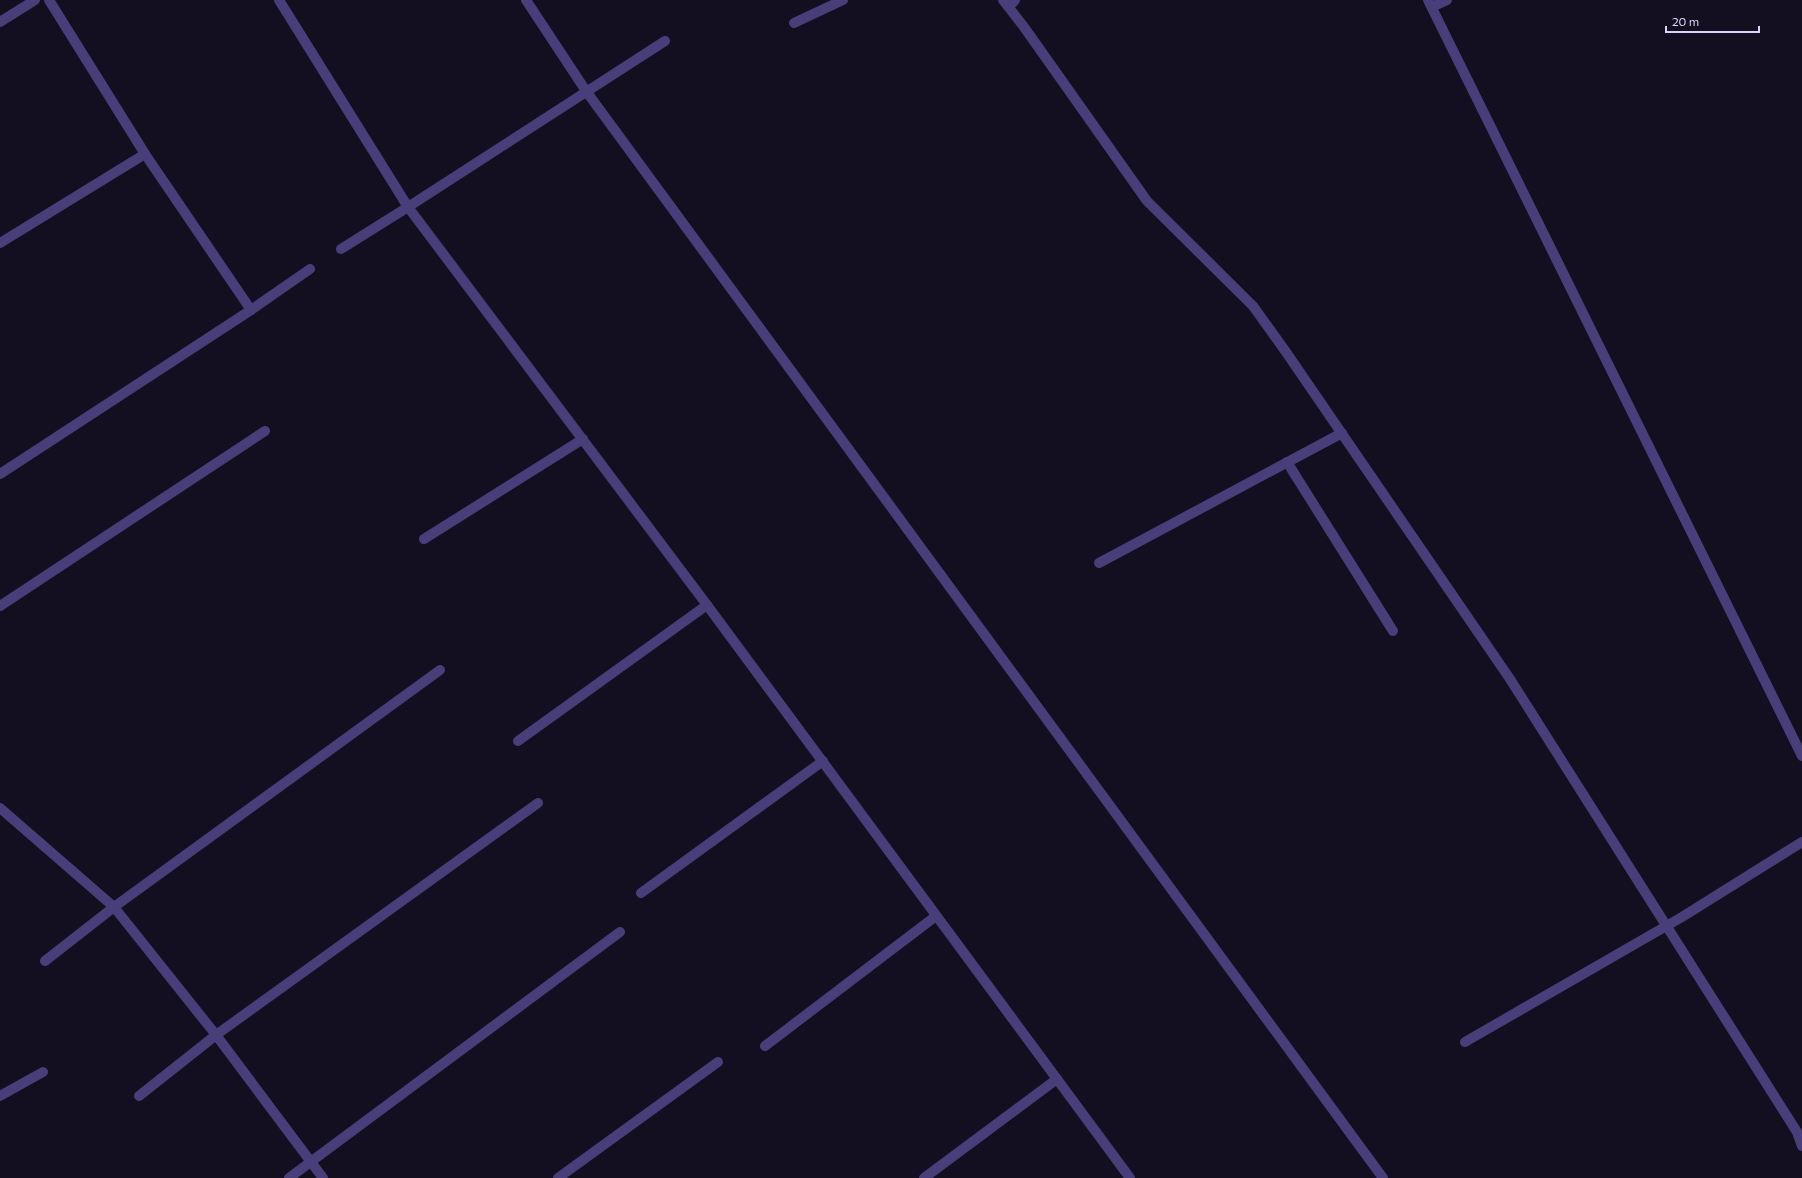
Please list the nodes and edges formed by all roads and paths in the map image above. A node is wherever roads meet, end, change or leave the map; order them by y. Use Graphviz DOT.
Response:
graph roads {
  1 [pos="35,0"];
  2 [pos="49,0"];
  3 [pos="279,0"];
  4 [pos="526,0"];
  5 [pos="843,0"];
  6 [pos="1447,0"];
  7 [pos="1009,2"];
  8 [pos="1430,4"];
  9 [pos="0,22"];
  10 [pos="794,22"];
  11 [pos="665,41"];
  12 [pos="586,91"];
  13 [pos="145,154"];
  14 [pos="408,207"];
  15 [pos="0,243"];
  16 [pos="341,249"];
  17 [pos="310,269"];
  18 [pos="251,310"];
  19 [pos="265,431"];
  20 [pos="1342,433"];
  21 [pos="583,439"];
  22 [pos="1287,462"];
  23 [pos="0,474"];
  24 [pos="424,539"];
  25 [pos="1099,563"];
  26 [pos="707,605"];
  27 [pos="0,606"];
  28 [pos="1393,631"];
  29 [pos="440,670"];
  30 [pos="518,741"];
  31 [pos="1801,751"];
  32 [pos="823,762"];
  33 [pos="538,803"];
  34 [pos="0,808"];
  35 [pos="1802,842"];
  36 [pos="641,893"];
  37 [pos="114,907"];
  38 [pos="936,916"];
  39 [pos="1668,926"];
  40 [pos="620,932"];
  41 [pos="45,961"];
  42 [pos="216,1035"];
  43 [pos="1464,1042"];
  44 [pos="765,1046"];
  45 [pos="718,1062"];
  46 [pos="43,1072"];
  47 [pos="1057,1079"];
  48 [pos="0,1096"];
  49 [pos="139,1096"];
  50 [pos="1802,1146"];
  51 [pos="310,1162"];
  52 [pos="289,1178"];
  53 [pos="323,1178"];
  54 [pos="558,1178"];
  55 [pos="924,1178"];
  56 [pos="1130,1178"];
  57 [pos="1383,1178"];
  1 -- 9 [label="street"];
  2 -- 13 [label="street"];
  3 -- 14 [label="street"];
  4 -- 12 [label="street"];
  5 -- 10 [label="street"];
  6 -- 8 [label="street"];
  7 -- 20 [label="street"];
  8 -- 31 [label="street"];
  11 -- 12 [label="street"];
  12 -- 14 [label="street"];
  12 -- 57 [label="street"];
  13 -- 15 [label="street"];
  13 -- 18 [label="street"];
  14 -- 16 [label="street"];
  14 -- 21 [label="street"];
  17 -- 18 [label="street"];
  18 -- 23 [label="street"];
  19 -- 27 [label="street"];
  20 -- 22 [label="street"];
  20 -- 39 [label="street"];
  21 -- 24 [label="street"];
  21 -- 26 [label="street"];
  22 -- 25 [label="street"];
  22 -- 28 [label="street"];
  26 -- 30 [label="street"];
  26 -- 32 [label="street"];
  29 -- 37 [label="street"];
  32 -- 36 [label="street"];
  32 -- 38 [label="street"];
  33 -- 42 [label="street"];
  34 -- 37 [label="street"];
  35 -- 39 [label="street"];
  37 -- 41 [label="street"];
  37 -- 42 [label="street"];
  38 -- 44 [label="street"];
  38 -- 47 [label="street"];
  39 -- 43 [label="street"];
  39 -- 50 [label="street"];
  40 -- 51 [label="street"];
  42 -- 49 [label="street"];
  42 -- 51 [label="street"];
  45 -- 54 [label="street"];
  46 -- 48 [label="street"];
  47 -- 55 [label="street"];
  47 -- 56 [label="street"];
  51 -- 52 [label="street"];
  51 -- 53 [label="street"];
}
